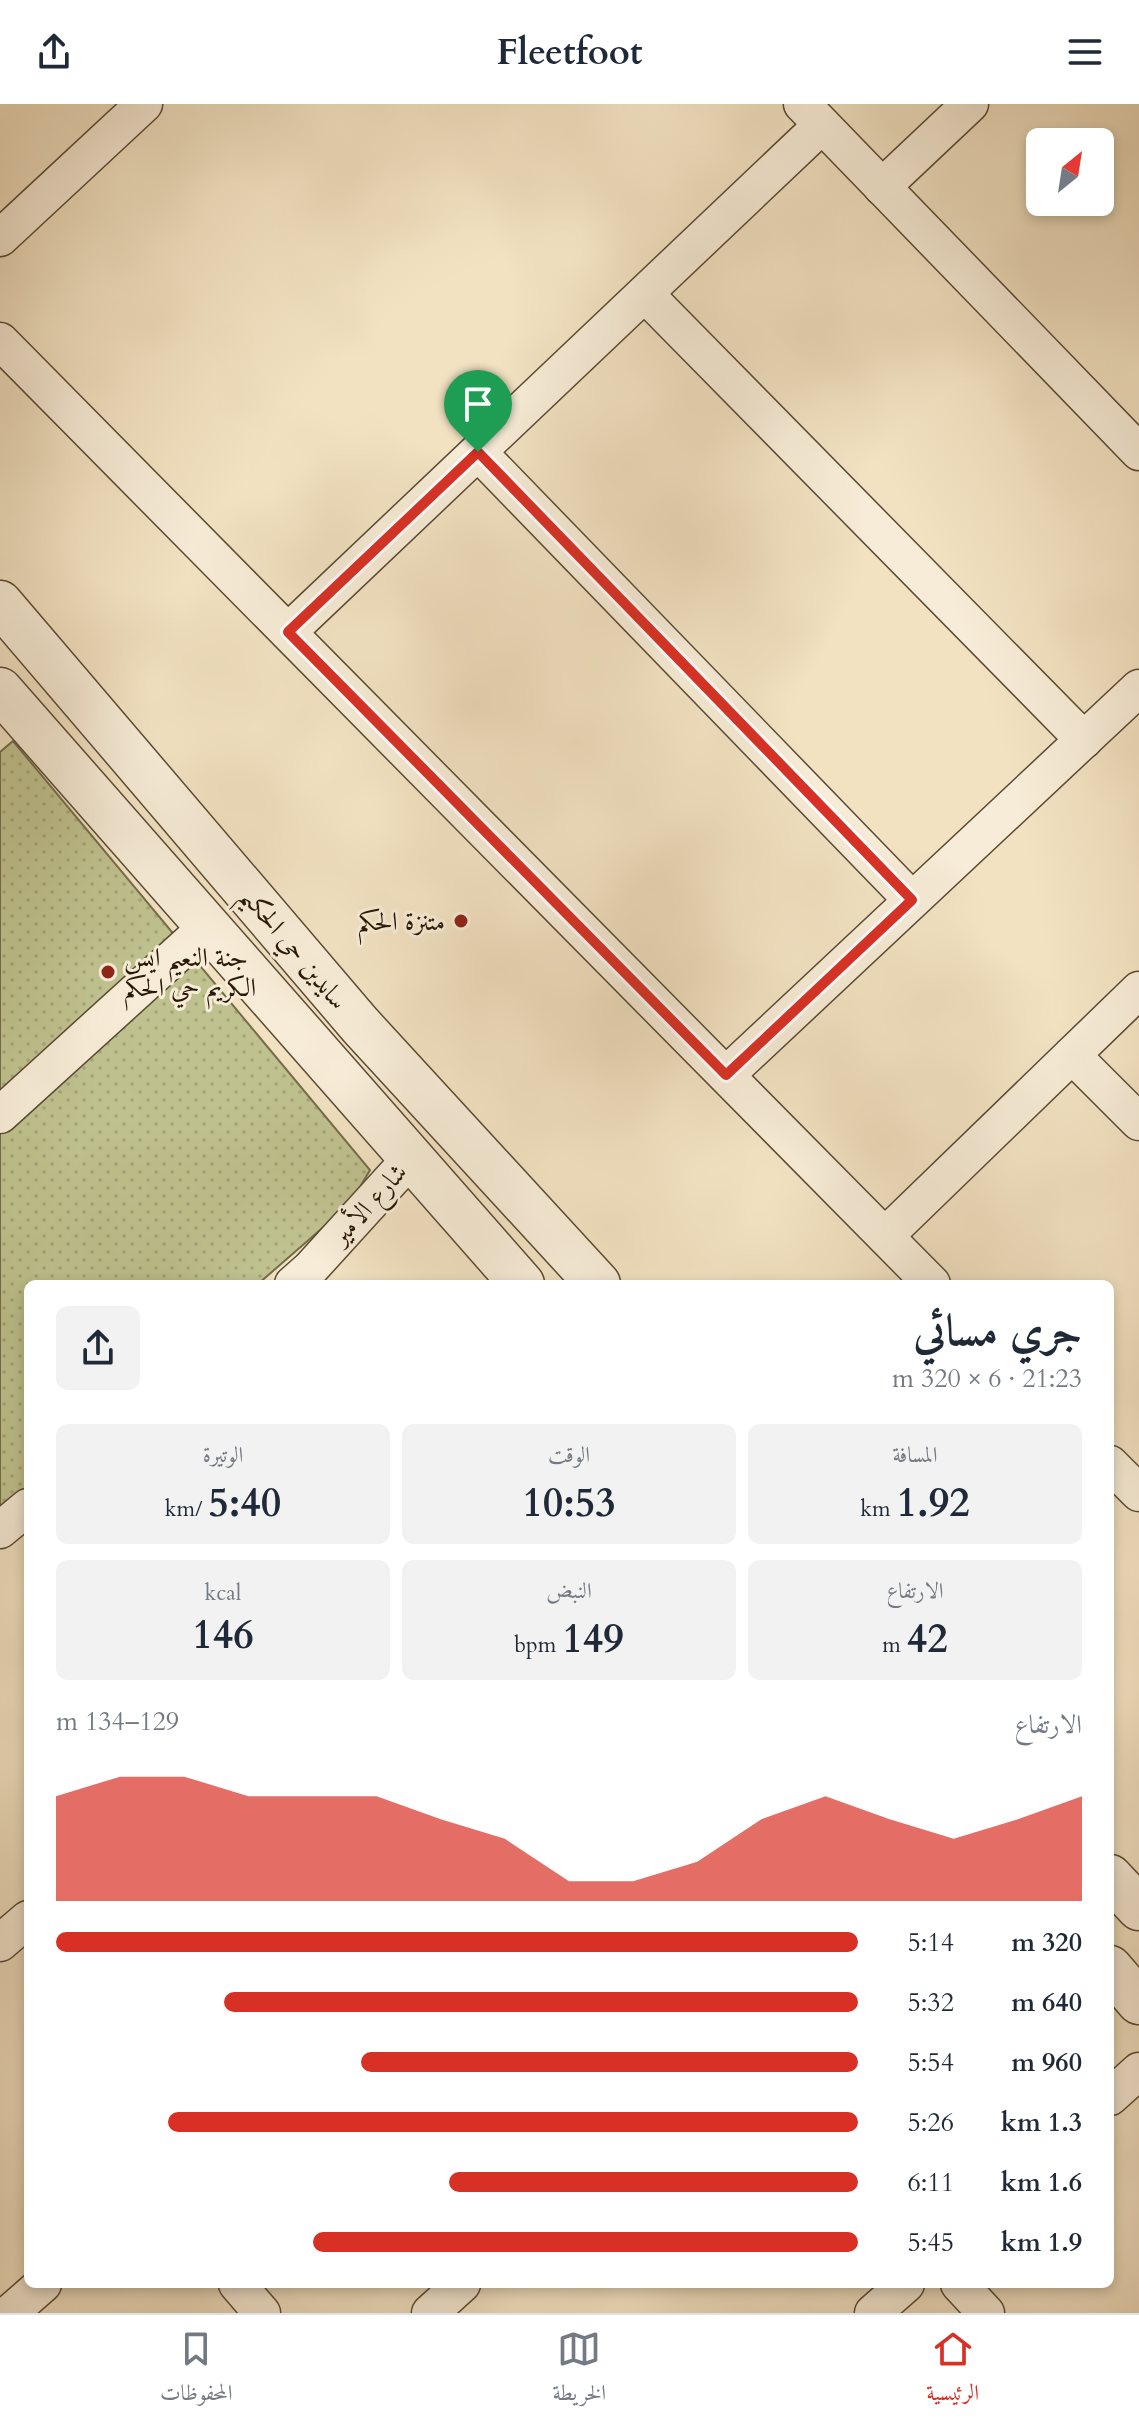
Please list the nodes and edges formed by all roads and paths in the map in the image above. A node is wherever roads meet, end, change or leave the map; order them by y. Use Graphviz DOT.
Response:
graph roads {
  1 [pos="970,104"];
  2 [pos="132,108"];
  3 [pos="812,114"];
  4 [pos="882,187"];
  5 [pos="0,238"];
  6 [pos="645,294"];
  7 [pos="0,341"];
  8 [pos="478,452"];
  9 [pos="1139,452"];
  10 [pos="0,603"];
  11 [pos="288,632"];
  12 [pos="1139,688"];
  13 [pos="7,711"];
  14 [pos="1084,740"];
  15 [pos="912,900"];
  16 [pos="207,927"];
  17 [pos="1139,990"];
  18 [pos="1072,1055"];
  19 [pos="726,1075"];
  20 [pos="0,1115"];
  21 [pos="1139,1122"];
  22 [pos="411,1158"];
  23 [pos="885,1236"];
  24 [pos="298,1280"];
  25 [pos="518,1280"];
  26 [pos="594,1280"];
  27 [pos="928,1280"];
  28 [pos="1114,1468"];
  29 [pos="1139,1493"];
  30 [pos="24,1510"];
  31 [pos="0,1530"];
  32 [pos="1114,1881"];
  33 [pos="1139,1908"];
  34 [pos="24,1922"];
  35 [pos="0,1943"];
  36 [pos="1114,1973"];
  37 [pos="1139,2002"];
  38 [pos="1139,2071"];
  39 [pos="1114,2093"];
  40 [pos="38,2288"];
  41 [pos="240,2288"];
  42 [pos="458,2288"];
  43 [pos="901,2288"];
  44 [pos="963,2288"];
  45 [pos="10,2313"];
  46 [pos="262,2313"];
  47 [pos="430,2313"];
  48 [pos="873,2313"];
  49 [pos="986,2313"];
  1 -- 4 [label="street"];
  2 -- 5 [label="street"];
  3 -- 4 [label="street"];
  3 -- 6 [label="street"];
  4 -- 9 [label="street"];
  6 -- 8 [label="street"];
  6 -- 14 [label="street"];
  7 -- 11 [label="street"];
  8 -- 11 [label="street"];
  8 -- 15 [label="street"];
  10 -- 26 [label="street, سايدين حي الحكيم"];
  11 -- 19 [label="street"];
  12 -- 14 [label="street"];
  13 -- 16 [label="street, سايدين حي الحكيم"];
  14 -- 15 [label="street"];
  15 -- 19 [label="street"];
  16 -- 20 [label="street"];
  16 -- 22 [label="street, سايدين حي الحكيم"];
  17 -- 18 [label="street"];
  18 -- 21 [label="street"];
  18 -- 23 [label="street"];
  19 -- 23 [label="street"];
  22 -- 24 [label="street, شارع الأمير"];
  22 -- 25 [label="street, سايدين حي الحكيم"];
  23 -- 27 [label="street"];
  28 -- 29 [label="street"];
  30 -- 31 [label="street"];
  32 -- 33 [label="street"];
  34 -- 35 [label="street"];
  36 -- 37 [label="street"];
  38 -- 39 [label="street"];
  40 -- 45 [label="street"];
  41 -- 46 [label="street"];
  42 -- 47 [label="street"];
  43 -- 48 [label="street"];
  44 -- 49 [label="street"];
}
